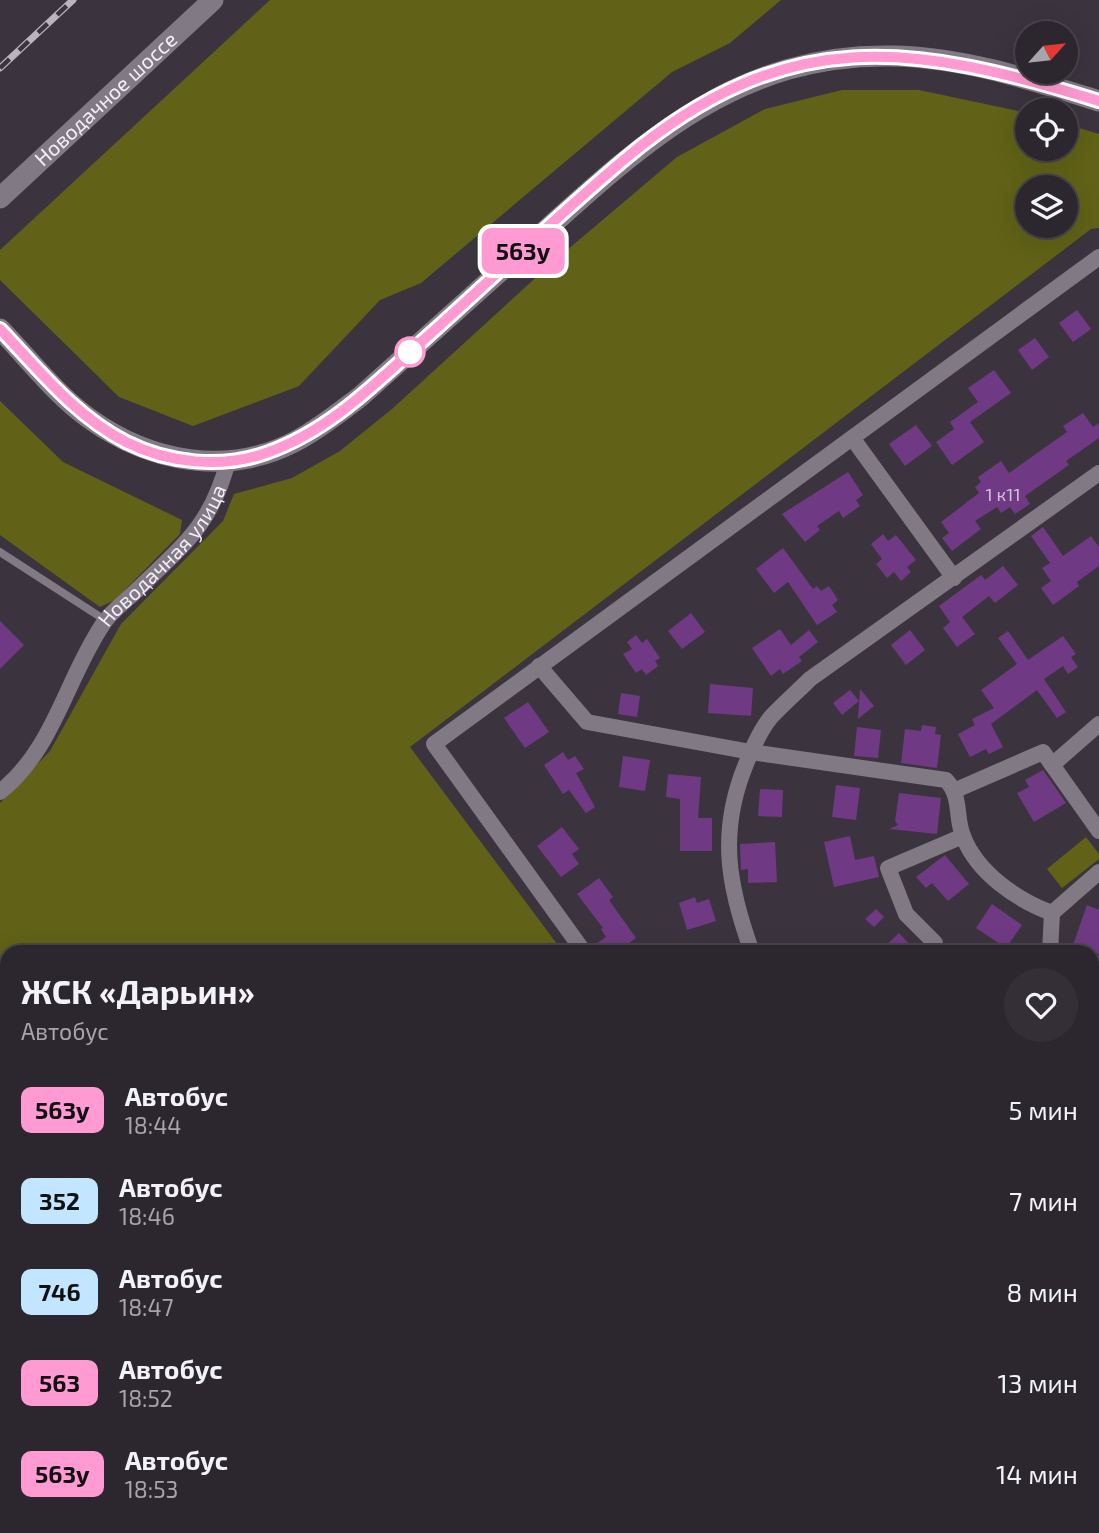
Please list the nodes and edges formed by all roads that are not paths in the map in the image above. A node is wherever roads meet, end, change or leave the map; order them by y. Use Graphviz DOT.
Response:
graph roads {
  1 [pos="214,0"];
  2 [pos="1099,101"];
  3 [pos="0,198"];
  4 [pos="1099,257"];
  5 [pos="0,329"];
  6 [pos="853,439"];
  7 [pos="228,461"];
  8 [pos="1099,473"];
  9 [pos="0,552"];
  10 [pos="954,578"];
  11 [pos="105,620"];
  12 [pos="539,666"];
  13 [pos="1099,723"];
  14 [pos="751,752"];
  15 [pos="1052,765"];
  16 [pos="956,790"];
  17 [pos="0,792"];
  18 [pos="1099,831"];
  19 [pos="963,836"];
  20 [pos="1099,873"];
  21 [pos="1052,913"];
  22 [pos="935,943"];
  23 [pos="579,945"];
  24 [pos="749,945"];
  25 [pos="1050,945"];
  1 -- 3 [label="street, Новодачное шоссе"];
  2 -- 7 [label="street, Новодачная улица"];
  4 -- 6 [label="street"];
  5 -- 7 [label="street"];
  6 -- 10 [label="street"];
  6 -- 12 [label="street"];
  7 -- 11 [label="street, Новодачная улица"];
  8 -- 10 [label="street"];
  9 -- 11 [label="lane"];
  10 -- 14 [label="street"];
  11 -- 17 [label="street, Новодачная улица"];
  12 -- 14 [label="street"];
  12 -- 23 [label="street"];
  13 -- 15 [label="street"];
  14 -- 16 [label="street"];
  14 -- 24 [label="street"];
  15 -- 16 [label="street"];
  15 -- 18 [label="street"];
  16 -- 19 [label="street"];
  19 -- 21 [label="street"];
  19 -- 22 [label="street"];
  20 -- 21 [label="street"];
  21 -- 25 [label="street"];
}
